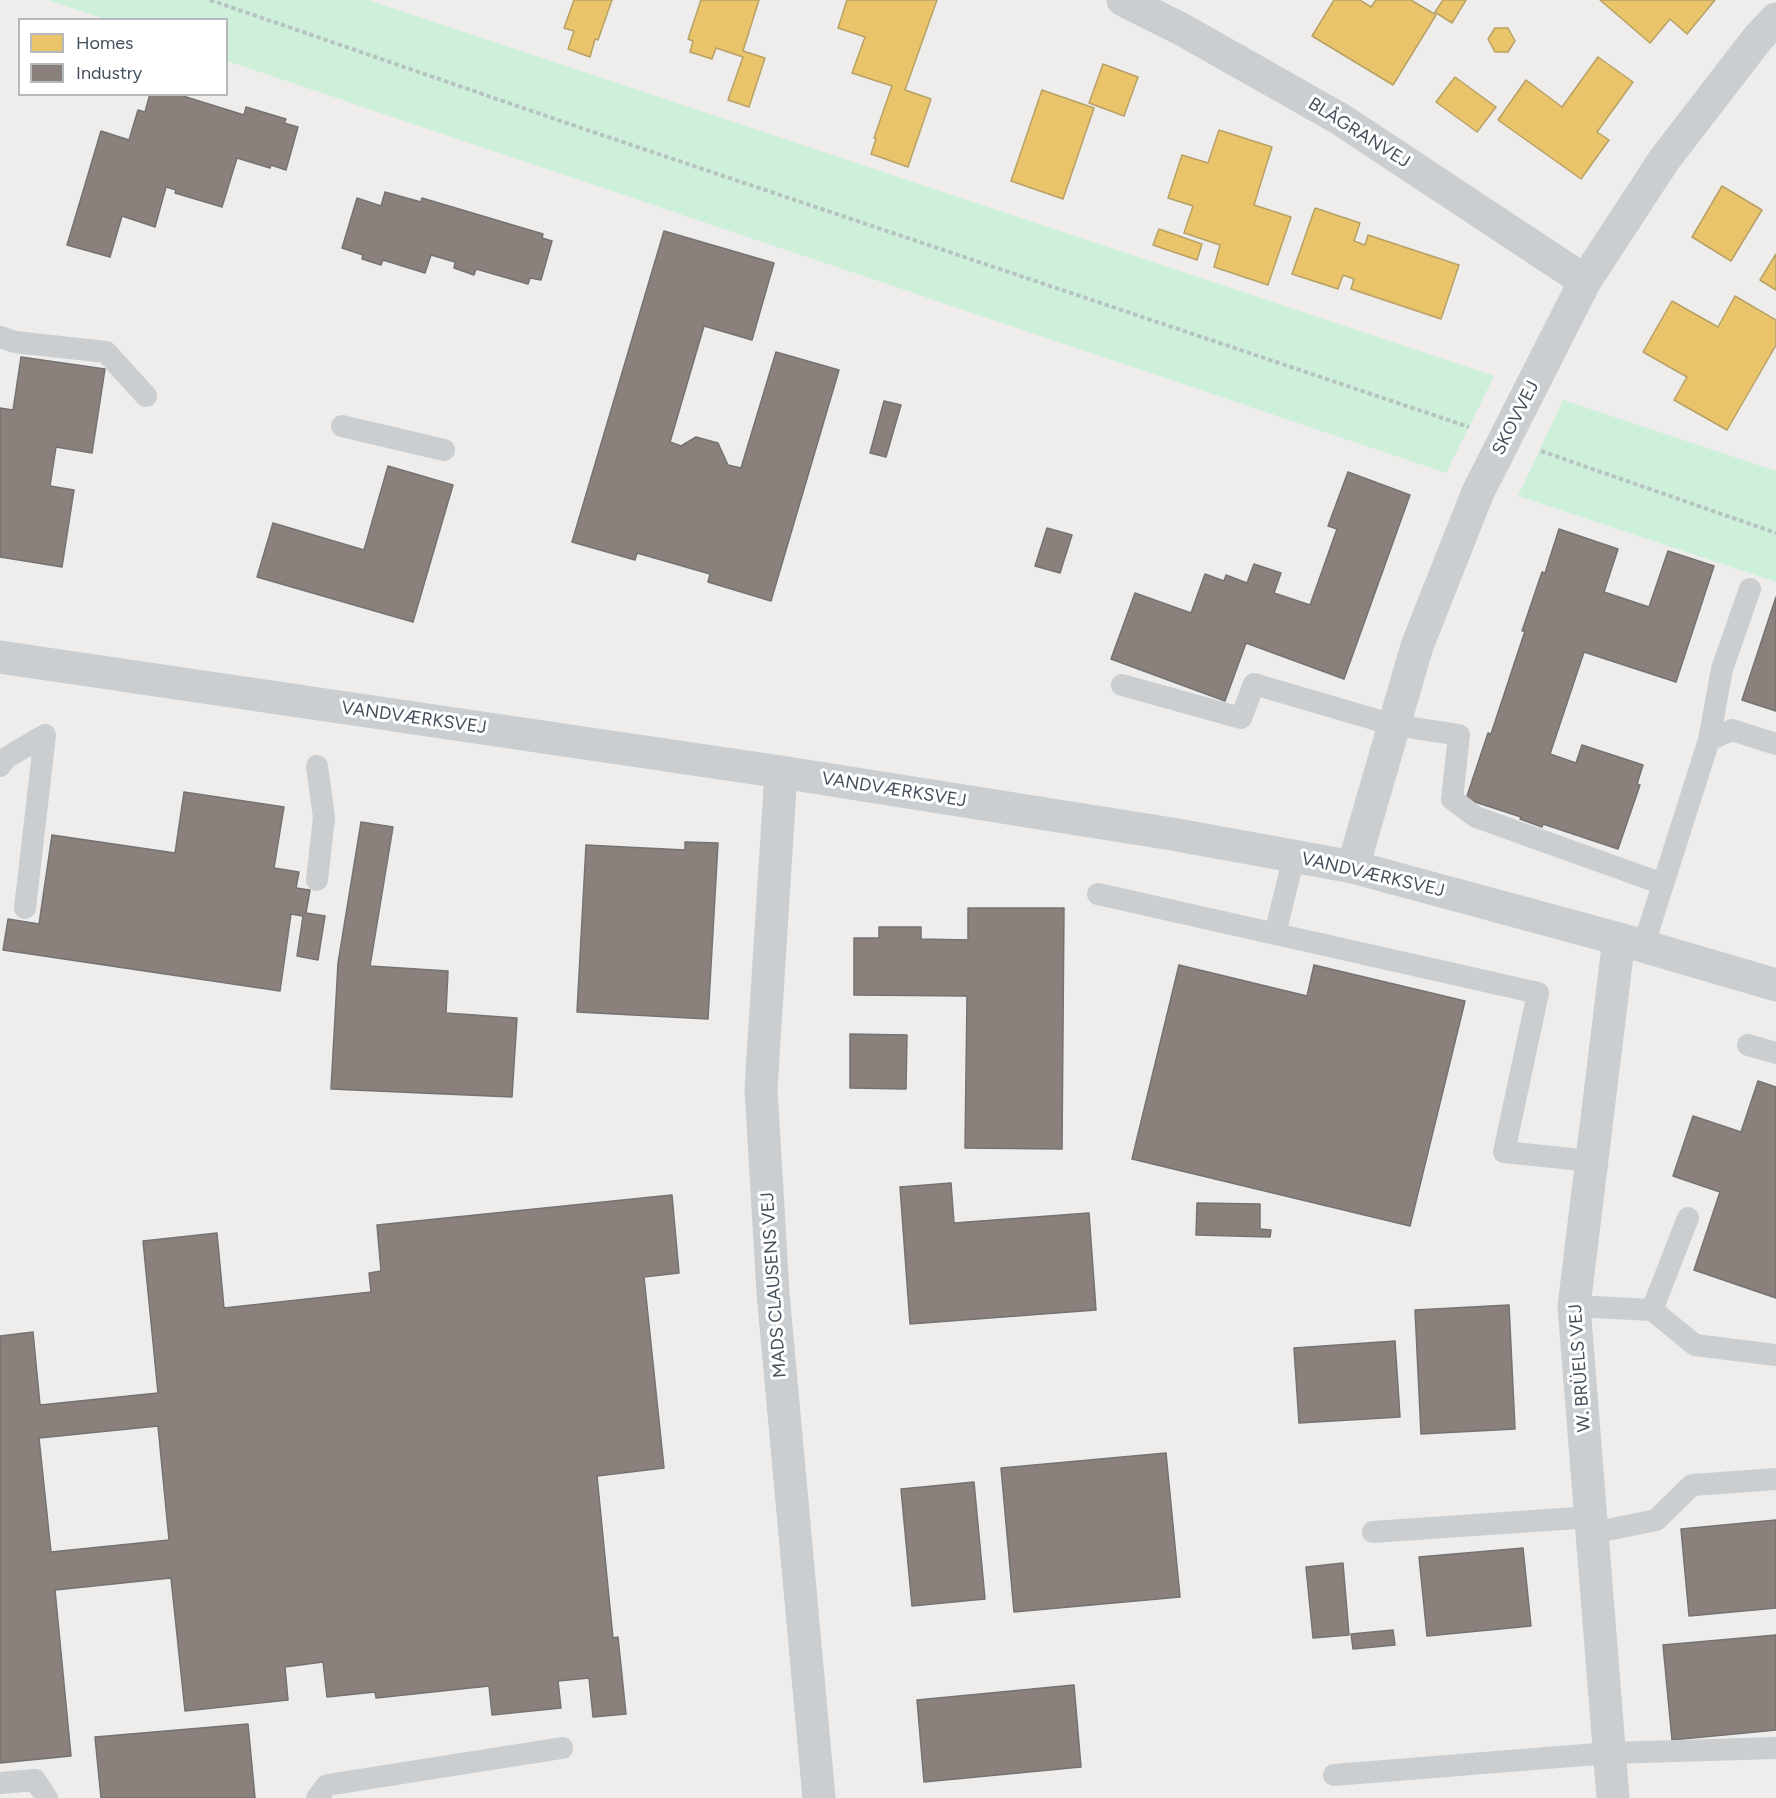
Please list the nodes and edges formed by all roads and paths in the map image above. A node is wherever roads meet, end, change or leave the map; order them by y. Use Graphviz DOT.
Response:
graph roads {
  1 [pos="210,0"];
  2 [pos="1123,0"];
  3 [pos="1776,19"];
  4 [pos="1585,281"];
  5 [pos="0,337"];
  6 [pos="146,396"];
  7 [pos="342,426"];
  8 [pos="1505,439"];
  9 [pos="444,450"];
  10 [pos="1776,533"];
  11 [pos="1750,589"];
  12 [pos="0,657"];
  13 [pos="1122,685"];
  14 [pos="1394,725"];
  15 [pos="1710,740"];
  16 [pos="1776,744"];
  17 [pos="0,766"];
  18 [pos="317,766"];
  19 [pos="781,772"];
  20 [pos="1294,856"];
  21 [pos="1353,867"];
  22 [pos="317,880"];
  23 [pos="1664,884"];
  24 [pos="1098,894"];
  25 [pos="25,908"];
  26 [pos="1275,934"];
  27 [pos="1631,943"];
  28 [pos="1776,985"];
  29 [pos="1748,1045"];
  30 [pos="1776,1053"];
  31 [pos="1592,1161"];
  32 [pos="1688,1218"];
  33 [pos="1574,1306"];
  34 [pos="1652,1310"];
  35 [pos="1776,1355"];
  36 [pos="1776,1479"];
  37 [pos="1591,1525"];
  38 [pos="1374,1532"];
  39 [pos="562,1748"];
  40 [pos="1776,1748"];
  41 [pos="1609,1754"];
  42 [pos="1334,1775"];
  43 [pos="0,1783"];
  44 [pos="47,1798"];
  45 [pos="317,1798"];
  46 [pos="819,1798"];
  47 [pos="1613,1798"];
  1 -- 8 [label="path"];
  2 -- 4 [label="street, BLÅGRANVEJ"];
  3 -- 4 [label="street, SKOVVEJ"];
  4 -- 8 [label="street, SKOVVEJ"];
  5 -- 6 [label="lane"];
  7 -- 9 [label="lane"];
  8 -- 10 [label="path"];
  8 -- 14 [label="street, SKOVVEJ"];
  11 -- 15 [label="lane"];
  12 -- 19 [label="street, VANDVÆRKSVEJ"];
  13 -- 14 [label="lane"];
  14 -- 21 [label="street, SKOVVEJ"];
  14 -- 23 [label="lane"];
  15 -- 16 [label="lane"];
  15 -- 23 [label="lane"];
  17 -- 25 [label="lane"];
  18 -- 22 [label="lane"];
  19 -- 20 [label="street, VANDVÆRKSVEJ"];
  19 -- 46 [label="street, MADS CLAUSENS VEJ"];
  20 -- 21 [label="street, VANDVÆRKSVEJ"];
  20 -- 26 [label="lane"];
  21 -- 27 [label="street, VANDVÆRKSVEJ"];
  23 -- 27 [label="lane"];
  24 -- 26 [label="lane"];
  26 -- 31 [label="lane"];
  27 -- 28 [label="street, VANDVÆRKSVEJ"];
  27 -- 31 [label="street, W. BRÜELS VEJ"];
  29 -- 30 [label="lane"];
  31 -- 33 [label="street, W. BRÜELS VEJ"];
  32 -- 34 [label="lane"];
  33 -- 34 [label="lane"];
  33 -- 37 [label="street, W. BRÜELS VEJ"];
  34 -- 35 [label="lane"];
  36 -- 37 [label="lane"];
  37 -- 38 [label="lane"];
  37 -- 41 [label="street, W. BRÜELS VEJ"];
  39 -- 45 [label="lane"];
  40 -- 41 [label="lane"];
  41 -- 42 [label="lane"];
  41 -- 47 [label="street, W. BRÜELS VEJ"];
  43 -- 44 [label="lane"];
}
